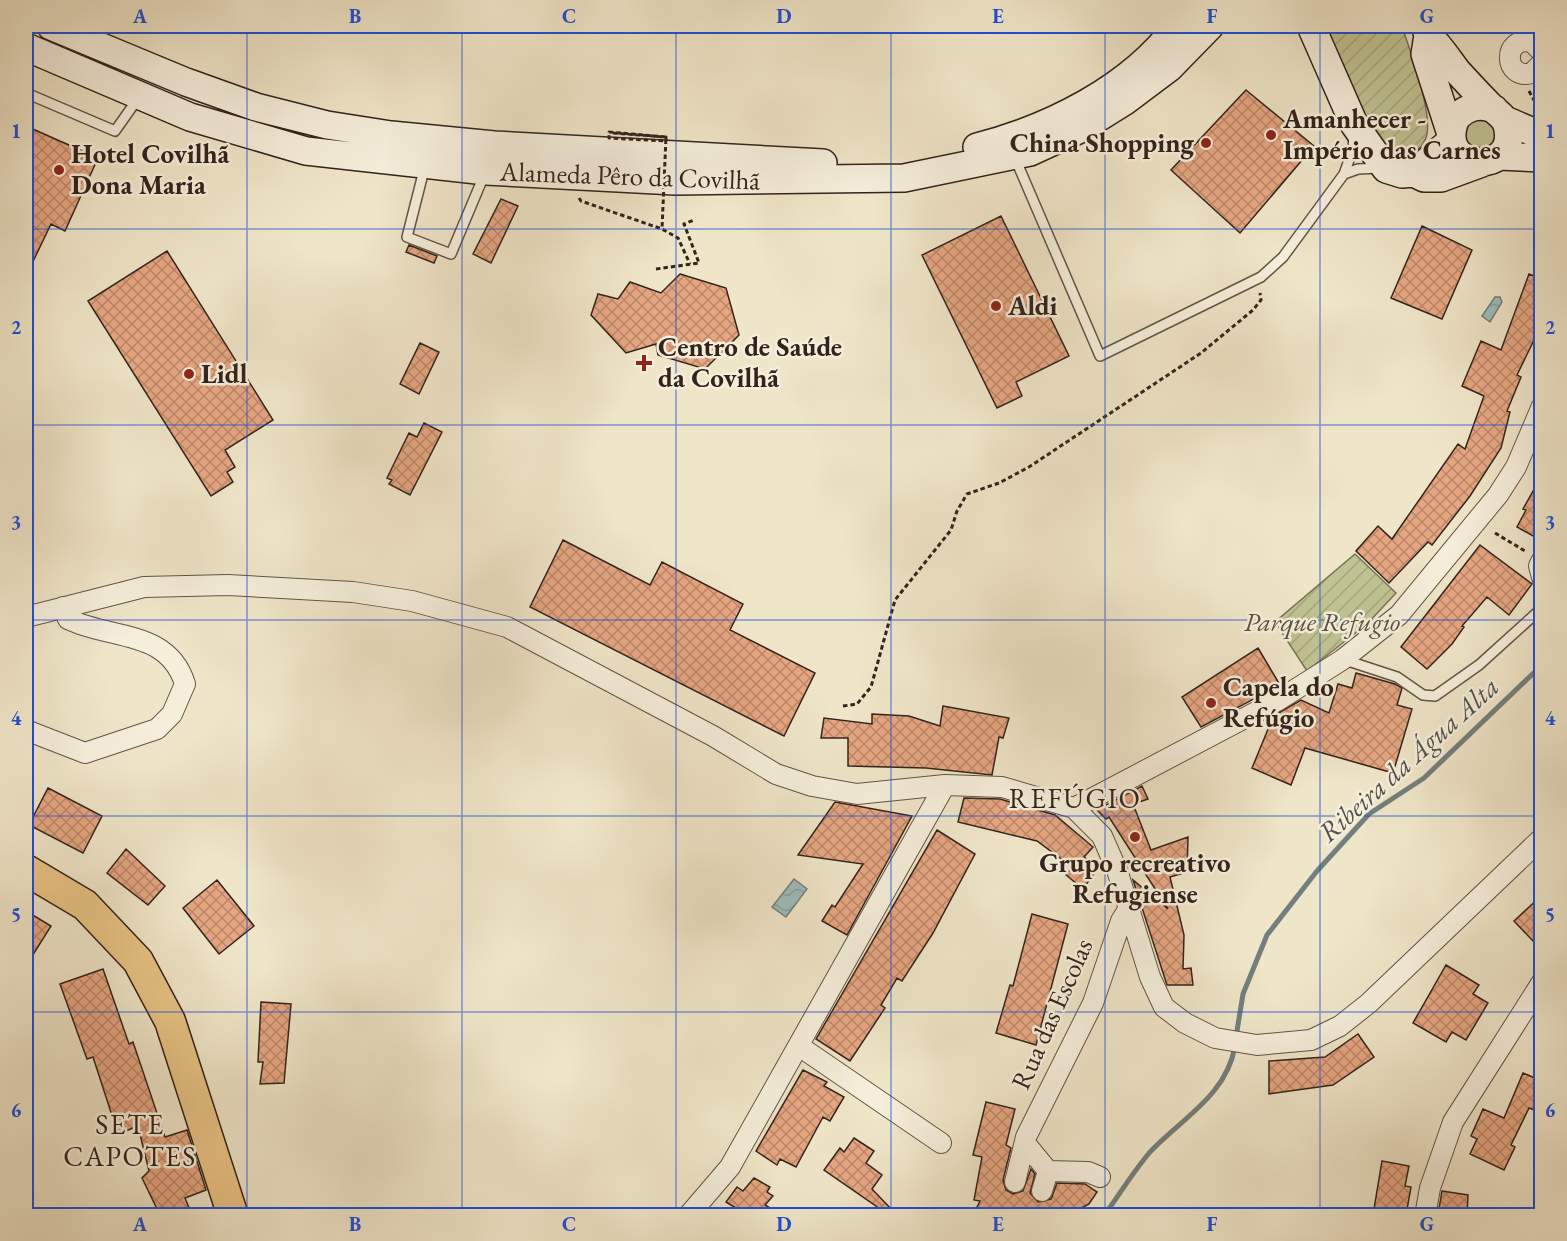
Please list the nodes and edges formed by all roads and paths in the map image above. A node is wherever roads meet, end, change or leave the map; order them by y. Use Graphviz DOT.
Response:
graph roads {
  1 [pos="51,26"];
  2 [pos="1177,26"];
  3 [pos="1210,26"];
  4 [pos="1311,26"];
  5 [pos="1426,30"];
  6 [pos="26,47"];
  7 [pos="1529,91"];
  8 [pos="26,93"];
  9 [pos="139,97"];
  10 [pos="1499,115"];
  11 [pos="1354,124"];
  12 [pos="1541,126"];
  13 [pos="613,133"];
  14 [pos="666,136"];
  15 [pos="1451,137"];
  16 [pos="1014,156"];
  17 [pos="1542,158"];
  18 [pos="1490,160"];
  19 [pos="425,165"];
  20 [pos="1386,169"];
  21 [pos="486,171"];
  22 [pos="1414,173"];
  23 [pos="1344,174"];
  24 [pos="577,195"];
  25 [pos="694,220"];
  26 [pos="662,229"];
  27 [pos="690,264"];
  28 [pos="656,269"];
  29 [pos="1256,279"];
  30 [pos="1542,406"];
  31 [pos="1495,533"];
  32 [pos="1537,557"];
  33 [pos="1542,577"];
  34 [pos="63,606"];
  35 [pos="1542,608"];
  36 [pos="26,617"];
  37 [pos="1342,660"];
  38 [pos="843,706"];
  39 [pos="26,730"];
  40 [pos="945,785"];
  41 [pos="1074,808"];
  42 [pos="1542,838"];
  43 [pos="26,870"];
  44 [pos="1129,908"];
  45 [pos="1540,987"];
  46 [pos="799,1046"];
  47 [pos="941,1143"];
  48 [pos="1024,1143"];
  49 [pos="1048,1171"];
  50 [pos="1100,1177"];
  51 [pos="1015,1182"];
  52 [pos="1042,1191"];
  53 [pos="233,1215"];
  54 [pos="688,1215"];
  55 [pos="1425,1215"];
  1 -- 2 [label="main road, Alameda Pêro da Covilhã"];
  3 -- 16 [label="main road, Alameda Pêro da Covilhã"];
  4 -- 11 [label="main road"];
  5 -- 10 [label="main road"];
  5 -- 15 [label="main road"];
  6 -- 9 [label="main road, Alameda Pêro da Covilhã"];
  7 -- 12 [label="path"];
  8 -- 9 [label="lane"];
  9 -- 19 [label="main road, Alameda Pêro da Covilhã"];
  10 -- 12 [label="main road"];
  10 -- 15 [label="main road"];
  10 -- 18 [label="main road"];
  11 -- 20 [label="main road"];
  11 -- 23 [label="lane"];
  13 -- 14 [label="path, bridge"];
  14 -- 14 [label="path, bridge"];
  14 -- 26 [label="path, bridge"];
  15 -- 18 [label="main road"];
  15 -- 22 [label="main road"];
  16 -- 21 [label="main road, Alameda Pêro da Covilhã"];
  16 -- 29 [label="lane"];
  17 -- 18 [label="main road"];
  18 -- 22 [label="main road"];
  19 -- 21 [label="main road, Alameda Pêro da Covilhã"];
  19 -- 21 [label="lane"];
  20 -- 22 [label="main road"];
  20 -- 23 [label="lane"];
  23 -- 29 [label="lane"];
  24 -- 26 [label="path"];
  25 -- 27 [label="path"];
  26 -- 27 [label="path"];
  27 -- 28 [label="path"];
  29 -- 38 [label="path"];
  30 -- 37 [label="street"];
  31 -- 32 [label="path"];
  32 -- 33 [label="street"];
  34 -- 36 [label="street"];
  34 -- 39 [label="street"];
  34 -- 40 [label="street"];
  35 -- 37 [label="lane"];
  37 -- 41 [label="street"];
  40 -- 41 [label="street"];
  40 -- 46 [label="street"];
  41 -- 44 [label="street"];
  42 -- 44 [label="street"];
  43 -- 53 [label="main road"];
  44 -- 48 [label="street, Rua das Escolas"];
  45 -- 55 [label="street"];
  46 -- 47 [label="street"];
  46 -- 54 [label="street"];
  48 -- 49 [label="street"];
  48 -- 51 [label="street, Rua das Escolas"];
  49 -- 50 [label="street"];
  49 -- 52 [label="street"];
}
